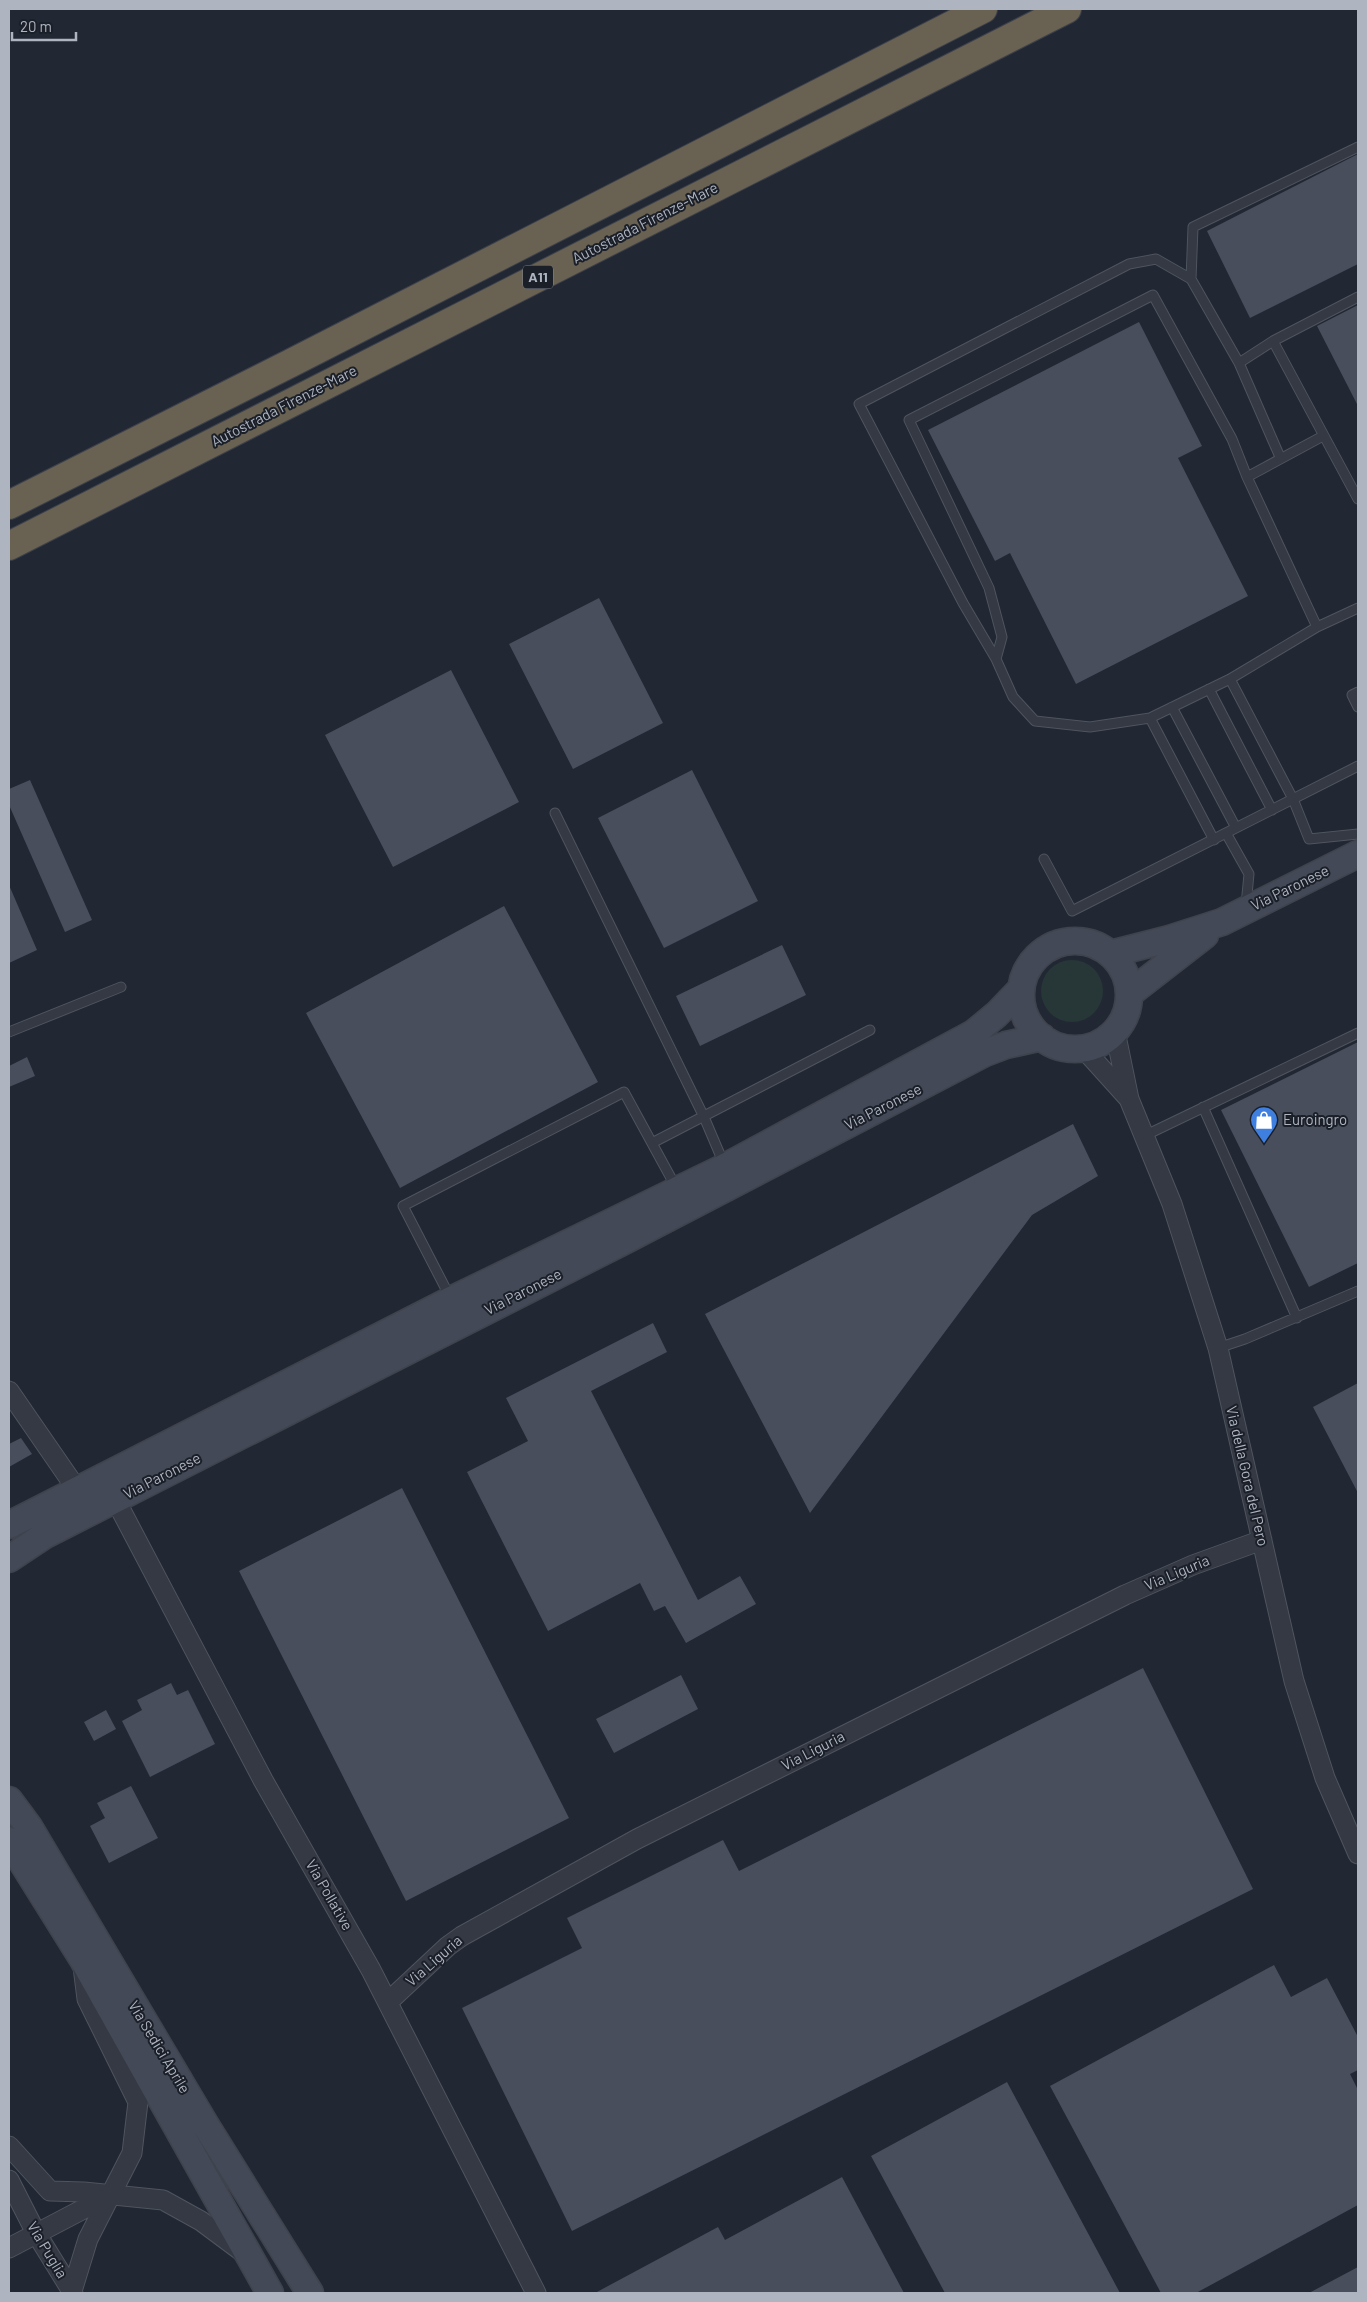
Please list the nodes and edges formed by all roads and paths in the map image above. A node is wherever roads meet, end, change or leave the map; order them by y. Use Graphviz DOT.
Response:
graph roads {
  1 [pos="983,9"];
  2 [pos="1067,9"];
  3 [pos="1358,147"];
  4 [pos="1191,279"];
  5 [pos="1358,297"];
  6 [pos="1273,340"];
  7 [pos="1239,364"];
  8 [pos="1323,436"];
  9 [pos="1280,457"];
  10 [pos="1247,477"];
  11 [pos="1358,499"];
  12 [pos="9,505"];
  13 [pos="9,546"];
  14 [pos="1358,608"];
  15 [pos="1317,627"];
  16 [pos="996,659"];
  17 [pos="1230,679"];
  18 [pos="1209,689"];
  19 [pos="1358,692"];
  20 [pos="1172,707"];
  21 [pos="1358,707"];
  22 [pos="1150,718"];
  23 [pos="1358,766"];
  24 [pos="1293,799"];
  25 [pos="1272,810"];
  26 [pos="555,813"];
  27 [pos="1236,828"];
  28 [pos="1226,833"];
  29 [pos="1358,834"];
  30 [pos="1214,840"];
  31 [pos="1358,854"];
  32 [pos="1044,859"];
  33 [pos="1246,910"];
  34 [pos="1222,922"];
  35 [pos="1110,954"];
  36 [pos="121,987"];
  37 [pos="1021,989"];
  38 [pos="1128,994"];
  39 [pos="870,1030"];
  40 [pos="1115,1031"];
  41 [pos="9,1032"];
  42 [pos="1358,1033"];
  43 [pos="1042,1038"];
  44 [pos="1083,1048"];
  45 [pos="1129,1099"];
  46 [pos="1204,1107"];
  47 [pos="704,1117"];
  48 [pos="1144,1136"];
  49 [pos="652,1143"];
  50 [pos="725,1167"];
  51 [pos="678,1191"];
  52 [pos="1358,1291"];
  53 [pos="451,1300"];
  54 [pos="1297,1318"];
  55 [pos="1218,1348"];
  56 [pos="9,1391"];
  57 [pos="78,1491"];
  58 [pos="115,1499"];
  59 [pos="9,1525"];
  60 [pos="1262,1540"];
  61 [pos="9,1559"];
  62 [pos="9,1800"];
  63 [pos="9,1841"];
  64 [pos="1358,1854"];
  65 [pos="82,1958"];
  66 [pos="388,2002"];
  67 [pos="9,2146"];
  68 [pos="9,2180"];
  69 [pos="112,2194"];
  70 [pos="36,2233"];
  71 [pos="9,2248"];
  72 [pos="251,2258"];
  73 [pos="72,2292"];
  74 [pos="270,2293"];
  75 [pos="310,2293"];
  76 [pos="536,2293"];
  1 -- 12 [label="highway, A11"];
  2 -- 13 [label="highway, Autostrada Firenze-Mare / A11"];
  3 -- 4 [label="lane"];
  4 -- 7 [label="lane"];
  4 -- 16 [label="lane"];
  5 -- 6 [label="lane"];
  6 -- 7 [label="lane"];
  6 -- 8 [label="lane"];
  7 -- 9 [label="lane"];
  8 -- 9 [label="lane"];
  8 -- 11 [label="lane"];
  9 -- 10 [label="lane"];
  10 -- 15 [label="lane"];
  10 -- 16 [label="lane"];
  14 -- 15 [label="lane"];
  15 -- 17 [label="lane"];
  16 -- 22 [label="lane"];
  17 -- 18 [label="lane"];
  17 -- 24 [label="lane"];
  18 -- 20 [label="lane"];
  18 -- 25 [label="lane"];
  19 -- 21 [label="lane"];
  20 -- 22 [label="lane"];
  20 -- 27 [label="lane"];
  22 -- 30 [label="lane"];
  23 -- 24 [label="lane"];
  24 -- 25 [label="lane"];
  24 -- 29 [label="lane"];
  25 -- 27 [label="lane"];
  26 -- 47 [label="lane"];
  27 -- 28 [label="lane"];
  28 -- 30 [label="lane"];
  28 -- 33 [label="lane"];
  30 -- 32 [label="lane"];
  31 -- 33 [label="main road, Via Paronese"];
  33 -- 34 [label="main road, Via Paronese"];
  34 -- 35 [label="main road, Via Paronese"];
  34 -- 38 [label="main road, Via Paronese"];
  35 -- 37 [label="main road, Via Paronese"];
  35 -- 38 [label="main road, Via Paronese"];
  36 -- 41 [label="lane"];
  37 -- 43 [label="main road"];
  37 -- 50 [label="main road, Via Paronese"];
  38 -- 40 [label="main road, Via Paronese"];
  39 -- 47 [label="lane"];
  40 -- 44 [label="main road"];
  40 -- 45 [label="street, Via della Gora del Pero"];
  42 -- 46 [label="lane"];
  43 -- 44 [label="main road"];
  43 -- 58 [label="main road, Via Paronese"];
  44 -- 45 [label="street, Via della Gora del Pero"];
  45 -- 48 [label="street, Via della Gora del Pero"];
  46 -- 48 [label="lane"];
  46 -- 54 [label="lane"];
  47 -- 49 [label="lane"];
  47 -- 50 [label="lane"];
  48 -- 55 [label="street, Via della Gora del Pero"];
  49 -- 51 [label="lane"];
  49 -- 53 [label="lane"];
  50 -- 51 [label="main road, Via Paronese"];
  51 -- 53 [label="main road, Via Paronese"];
  52 -- 54 [label="lane"];
  53 -- 57 [label="main road, Via Paronese"];
  54 -- 55 [label="lane"];
  55 -- 60 [label="street, Via della Gora del Pero"];
  56 -- 57 [label="street"];
  57 -- 59 [label="main road, Via Paronese"];
  58 -- 61 [label="main road, Via Paronese"];
  58 -- 66 [label="street, Via Pollative"];
  60 -- 64 [label="street, Via della Gora del Pero"];
  60 -- 66 [label="street, Via Liguria"];
  62 -- 75 [label="main road, Via Sedici Aprile"];
  63 -- 65 [label="main road, Via Sedici Aprile"];
  65 -- 69 [label="street"];
  65 -- 72 [label="main road, Via Sedici Aprile"];
  66 -- 76 [label="street, Via Pollative"];
  67 -- 69 [label="street"];
  68 -- 70 [label="street, Via Puglia"];
  69 -- 70 [label="street"];
  69 -- 72 [label="street"];
  69 -- 73 [label="street"];
  70 -- 71 [label="street"];
  70 -- 73 [label="street, Via Puglia"];
  72 -- 74 [label="main road, Via Sedici Aprile"];
}
